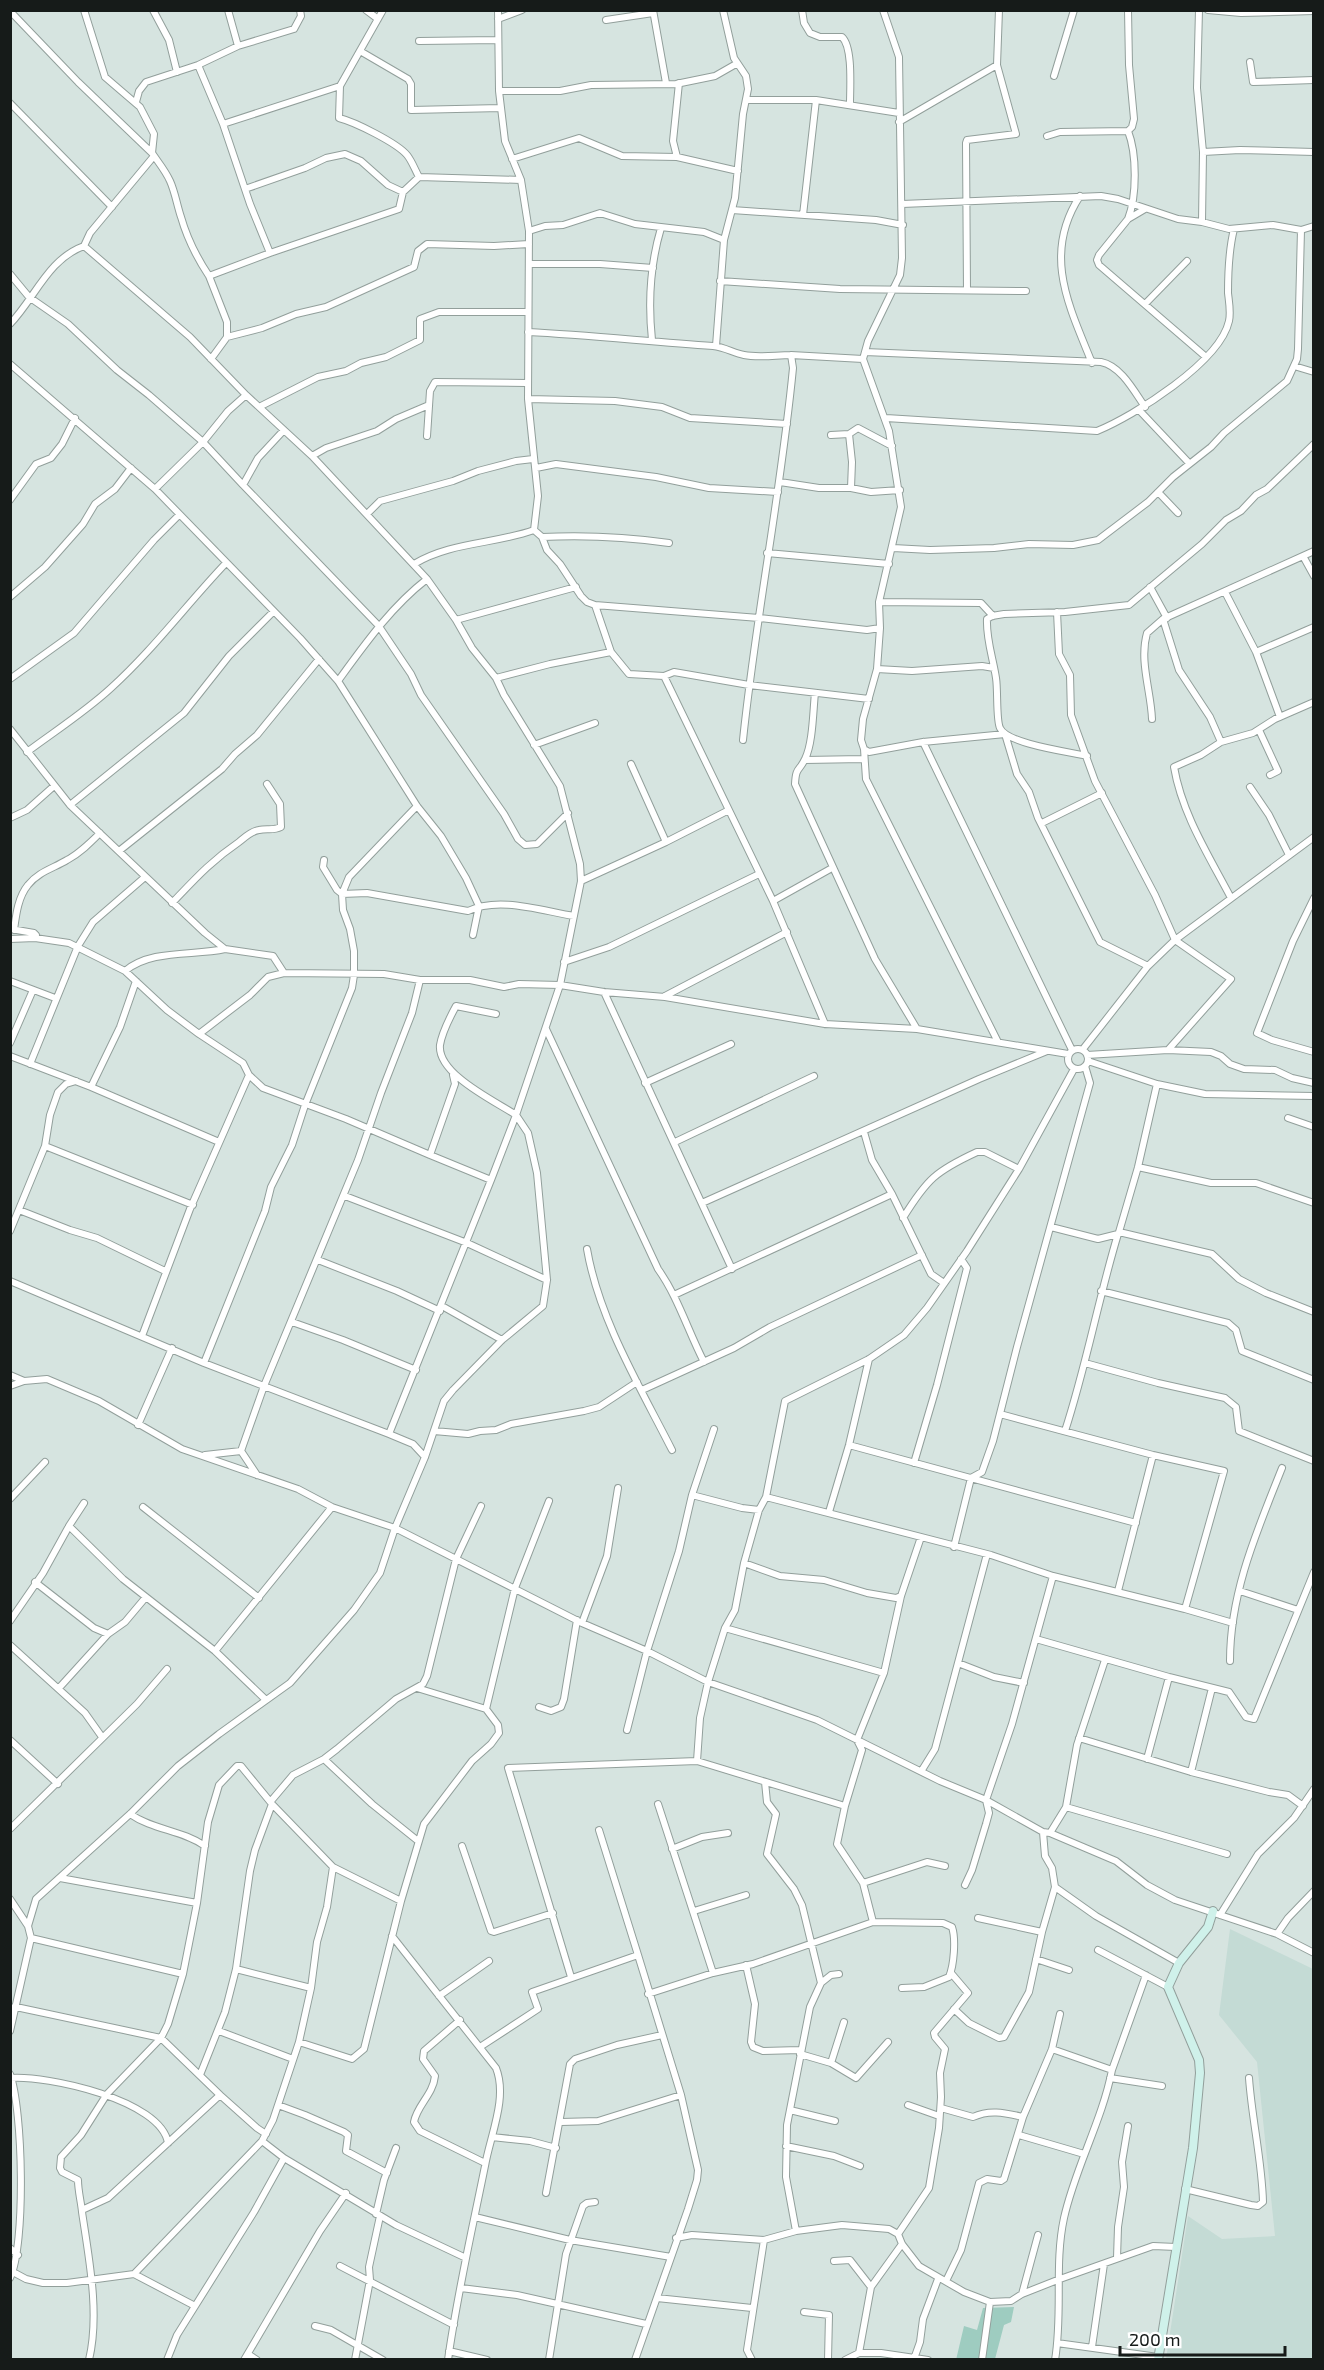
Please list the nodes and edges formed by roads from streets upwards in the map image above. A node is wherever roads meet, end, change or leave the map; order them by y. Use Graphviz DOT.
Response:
graph roads {
  1 [pos="84,10"];
  2 [pos="153,10"];
  3 [pos="228,10"];
  4 [pos="300,10"];
  5 [pos="366,10"];
  6 [pos="383,10"];
  7 [pos="498,10"];
  8 [pos="522,10"];
  9 [pos="723,10"];
  10 [pos="802,10"];
  11 [pos="884,10"];
  12 [pos="999,10"];
  13 [pos="1074,10"];
  14 [pos="1128,10"];
  15 [pos="1199,10"];
  16 [pos="1208,10"];
  17 [pos="10,11"];
  18 [pos="1314,11"];
  19 [pos="653,12"];
  20 [pos="498,19"];
  21 [pos="378,20"];
  22 [pos="606,20"];
  23 [pos="498,40"];
  24 [pos="419,41"];
  25 [pos="238,46"];
  26 [pos="360,51"];
  27 [pos="1250,62"];
  28 [pos="736,63"];
  29 [pos="198,65"];
  30 [pos="997,65"];
  31 [pos="177,72"];
  32 [pos="1054,76"];
  33 [pos="1314,80"];
  34 [pos="666,83"];
  35 [pos="679,83"];
  36 [pos="340,86"];
  37 [pos="499,91"];
  38 [pos="747,100"];
  39 [pos="816,100"];
  40 [pos="136,102"];
  41 [pos="10,103"];
  42 [pos="850,104"];
  43 [pos="501,108"];
  44 [pos="899,113"];
  45 [pos="899,122"];
  46 [pos="223,124"];
  47 [pos="1128,131"];
  48 [pos="1047,136"];
  49 [pos="1203,152"];
  50 [pos="1314,152"];
  51 [pos="153,155"];
  52 [pos="677,157"];
  53 [pos="513,159"];
  54 [pos="738,171"];
  55 [pos="419,177"];
  56 [pos="521,180"];
  57 [pos="245,189"];
  58 [pos="403,192"];
  59 [pos="1080,196"];
  60 [pos="965,203"];
  61 [pos="902,204"];
  62 [pos="1134,204"];
  63 [pos="112,207"];
  64 [pos="1145,209"];
  65 [pos="732,210"];
  66 [pos="803,215"];
  67 [pos="1128,219"];
  68 [pos="1202,222"];
  69 [pos="903,225"];
  70 [pos="1314,226"];
  71 [pos="661,228"];
  72 [pos="1234,229"];
  73 [pos="1301,230"];
  74 [pos="529,231"];
  75 [pos="724,240"];
  76 [pos="529,244"];
  77 [pos="84,246"];
  78 [pos="270,253"];
  79 [pos="1187,261"];
  80 [pos="529,264"];
  81 [pos="653,268"];
  82 [pos="10,274"];
  83 [pos="209,276"];
  84 [pos="720,281"];
  85 [pos="894,289"];
  86 [pos="967,290"];
  87 [pos="1026,291"];
  88 [pos="29,297"];
  89 [pos="1146,303"];
  90 [pos="528,312"];
  91 [pos="10,324"];
  92 [pos="528,332"];
  93 [pos="227,337"];
  94 [pos="652,340"];
  95 [pos="716,346"];
  96 [pos="791,355"];
  97 [pos="864,355"];
  98 [pos="1206,357"];
  99 [pos="211,359"];
  100 [pos="1092,363"];
  101 [pos="10,364"];
  102 [pos="1294,366"];
  103 [pos="1314,372"];
  104 [pos="527,383"];
  105 [pos="246,394"];
  106 [pos="528,399"];
  107 [pos="429,405"];
  108 [pos="261,406"];
  109 [pos="1142,409"];
  110 [pos="75,418"];
  111 [pos="886,418"];
  112 [pos="787,424"];
  113 [pos="284,429"];
  114 [pos="849,434"];
  115 [pos="831,435"];
  116 [pos="428,436"];
  117 [pos="203,442"];
  118 [pos="1314,444"];
  119 [pos="892,446"];
  120 [pos="312,456"];
  121 [pos="533,459"];
  122 [pos="1189,464"];
  123 [pos="130,468"];
  124 [pos="537,468"];
  125 [pos="780,483"];
  126 [pos="243,485"];
  127 [pos="851,488"];
  128 [pos="154,489"];
  129 [pos="900,490"];
  130 [pos="778,492"];
  131 [pos="1158,492"];
  132 [pos="10,500"];
  133 [pos="1178,513"];
  134 [pos="367,514"];
  135 [pos="179,515"];
  136 [pos="534,530"];
  137 [pos="542,537"];
  138 [pos="669,543"];
  139 [pos="893,548"];
  140 [pos="1314,551"];
  141 [pos="767,553"];
  142 [pos="1303,556"];
  143 [pos="226,563"];
  144 [pos="414,564"];
  145 [pos="889,564"];
  146 [pos="1314,576"];
  147 [pos="427,579"];
  148 [pos="1150,587"];
  149 [pos="576,588"];
  150 [pos="1225,592"];
  151 [pos="10,597"];
  152 [pos="879,602"];
  153 [pos="595,605"];
  154 [pos="273,612"];
  155 [pos="1057,612"];
  156 [pos="993,616"];
  157 [pos="759,618"];
  158 [pos="1165,619"];
  159 [pos="456,620"];
  160 [pos="378,625"];
  161 [pos="1314,627"];
  162 [pos="880,628"];
  163 [pos="611,652"];
  164 [pos="1256,652"];
  165 [pos="319,659"];
  166 [pos="994,668"];
  167 [pos="878,669"];
  168 [pos="664,676"];
  169 [pos="496,678"];
  170 [pos="10,680"];
  171 [pos="339,681"];
  172 [pos="749,685"];
  173 [pos="815,693"];
  174 [pos="869,699"];
  175 [pos="1314,702"];
  176 [pos="1280,717"];
  177 [pos="1152,718"];
  178 [pos="595,723"];
  179 [pos="1259,730"];
  180 [pos="12,733"];
  181 [pos="1005,734"];
  182 [pos="743,740"];
  183 [pos="923,742"];
  184 [pos="1221,742"];
  185 [pos="534,745"];
  186 [pos="864,749"];
  187 [pos="27,752"];
  188 [pos="1087,756"];
  189 [pos="863,759"];
  190 [pos="805,760"];
  191 [pos="631,764"];
  192 [pos="1270,775"];
  193 [pos="267,784"];
  194 [pos="54,786"];
  195 [pos="1250,787"];
  196 [pos="1102,793"];
  197 [pos="70,806"];
  198 [pos="417,806"];
  199 [pos="729,810"];
  200 [pos="568,813"];
  201 [pos="10,819"];
  202 [pos="1042,823"];
  203 [pos="100,833"];
  204 [pos="1314,837"];
  205 [pos="666,842"];
  206 [pos="118,851"];
  207 [pos="1289,855"];
  208 [pos="324,860"];
  209 [pos="832,868"];
  210 [pos="759,874"];
  211 [pos="145,877"];
  212 [pos="581,881"];
  213 [pos="342,894"];
  214 [pos="1231,898"];
  215 [pos="1314,898"];
  216 [pos="773,901"];
  217 [pos="172,903"];
  218 [pos="479,906"];
  219 [pos="574,916"];
  220 [pos="12,929"];
  221 [pos="787,932"];
  222 [pos="473,935"];
  223 [pos="35,938"];
  224 [pos="10,939"];
  225 [pos="1175,940"];
  226 [pos="78,946"];
  227 [pos="225,949"];
  228 [pos="564,962"];
  229 [pos="1148,966"];
  230 [pos="125,971"];
  231 [pos="284,973"];
  232 [pos="354,975"];
  233 [pos="420,980"];
  234 [pos="10,981"];
  235 [pos="136,981"];
  236 [pos="560,986"];
  237 [pos="33,990"];
  238 [pos="604,992"];
  239 [pos="664,997"];
  240 [pos="55,998"];
  241 [pos="496,1014"];
  242 [pos="825,1024"];
  243 [pos="546,1029"];
  244 [pos="917,1029"];
  245 [pos="199,1035"];
  246 [pos="998,1042"];
  247 [pos="10,1043"];
  248 [pos="731,1044"];
  249 [pos="1168,1050"];
  250 [pos="1049,1051"];
  251 [pos="1070,1052"];
  252 [pos="1314,1052"];
  253 [pos="10,1056"];
  254 [pos="1086,1058"];
  255 [pos="30,1064"];
  256 [pos="1074,1069"];
  257 [pos="249,1075"];
  258 [pos="453,1075"];
  259 [pos="814,1076"];
  260 [pos="76,1081"];
  261 [pos="645,1083"];
  262 [pos="1314,1083"];
  263 [pos="1157,1084"];
  264 [pos="91,1087"];
  265 [pos="1313,1094"];
  266 [pos="305,1105"];
  267 [pos="516,1114"];
  268 [pos="1288,1118"];
  269 [pos="1314,1126"];
  270 [pos="369,1129"];
  271 [pos="864,1132"];
  272 [pos="219,1142"];
  273 [pos="675,1142"];
  274 [pos="45,1146"];
  275 [pos="430,1155"];
  276 [pos="1138,1167"];
  277 [pos="1019,1169"];
  278 [pos="491,1180"];
  279 [pos="892,1194"];
  280 [pos="345,1196"];
  281 [pos="702,1203"];
  282 [pos="1314,1203"];
  283 [pos="193,1205"];
  284 [pos="19,1210"];
  285 [pos="903,1218"];
  286 [pos="1051,1227"];
  287 [pos="10,1231"];
  288 [pos="1119,1233"];
  289 [pos="467,1243"];
  290 [pos="587,1249"];
  291 [pos="922,1255"];
  292 [pos="961,1259"];
  293 [pos="318,1260"];
  294 [pos="732,1269"];
  295 [pos="165,1271"];
  296 [pos="547,1280"];
  297 [pos="10,1281"];
  298 [pos="944,1283"];
  299 [pos="1101,1291"];
  300 [pos="674,1295"];
  301 [pos="441,1309"];
  302 [pos="1314,1312"];
  303 [pos="292,1322"];
  304 [pos="142,1335"];
  305 [pos="502,1340"];
  306 [pos="172,1348"];
  307 [pos="869,1359"];
  308 [pos="704,1362"];
  309 [pos="204,1363"];
  310 [pos="1085,1363"];
  311 [pos="416,1370"];
  312 [pos="10,1375"];
  313 [pos="1314,1380"];
  314 [pos="24,1381"];
  315 [pos="637,1382"];
  316 [pos="10,1386"];
  317 [pos="264,1386"];
  318 [pos="642,1390"];
  319 [pos="1000,1414"];
  320 [pos="138,1425"];
  321 [pos="714,1429"];
  322 [pos="434,1431"];
  323 [pos="1065,1431"];
  324 [pos="389,1434"];
  325 [pos="849,1445"];
  326 [pos="672,1450"];
  327 [pos="241,1451"];
  328 [pos="1153,1455"];
  329 [pos="201,1456"];
  330 [pos="425,1457"];
  331 [pos="1314,1461"];
  332 [pos="45,1462"];
  333 [pos="914,1463"];
  334 [pos="1282,1468"];
  335 [pos="258,1476"];
  336 [pos="971,1478"];
  337 [pos="618,1488"];
  338 [pos="692,1495"];
  339 [pos="766,1497"];
  340 [pos="10,1499"];
  341 [pos="549,1501"];
  342 [pos="84,1503"];
  343 [pos="482,1506"];
  344 [pos="143,1507"];
  345 [pos="332,1507"];
  346 [pos="759,1510"];
  347 [pos="829,1512"];
  348 [pos="1136,1523"];
  349 [pos="69,1526"];
  350 [pos="395,1528"];
  351 [pos="921,1537"];
  352 [pos="954,1547"];
  353 [pos="987,1554"];
  354 [pos="456,1558"];
  355 [pos="744,1563"];
  356 [pos="1314,1572"];
  357 [pos="1053,1576"];
  358 [pos="35,1582"];
  359 [pos="515,1588"];
  360 [pos="1118,1591"];
  361 [pos="1240,1591"];
  362 [pos="146,1596"];
  363 [pos="901,1596"];
  364 [pos="259,1598"];
  365 [pos="1185,1609"];
  366 [pos="1298,1610"];
  367 [pos="10,1621"];
  368 [pos="579,1622"];
  369 [pos="1233,1623"];
  370 [pos="725,1628"];
  371 [pos="108,1634"];
  372 [pos="1036,1639"];
  373 [pos="10,1645"];
  374 [pos="215,1651"];
  375 [pos="647,1651"];
  376 [pos="1105,1660"];
  377 [pos="1230,1661"];
  378 [pos="958,1663"];
  379 [pos="167,1669"];
  380 [pos="884,1673"];
  381 [pos="1169,1677"];
  382 [pos="708,1682"];
  383 [pos="1023,1683"];
  384 [pos="59,1688"];
  385 [pos="417,1688"];
  386 [pos="1212,1688"];
  387 [pos="266,1700"];
  388 [pos="539,1707"];
  389 [pos="486,1709"];
  390 [pos="627,1730"];
  391 [pos="102,1737"];
  392 [pos="1079,1738"];
  393 [pos="10,1740"];
  394 [pos="857,1740"];
  395 [pos="1147,1758"];
  396 [pos="324,1759"];
  397 [pos="697,1761"];
  398 [pos="922,1770"];
  399 [pos="1191,1772"];
  400 [pos="765,1782"];
  401 [pos="58,1784"];
  402 [pos="1314,1789"];
  403 [pos="986,1800"];
  404 [pos="272,1802"];
  405 [pos="658,1804"];
  406 [pos="844,1806"];
  407 [pos="1303,1806"];
  408 [pos="1066,1807"];
  409 [pos="130,1814"];
  410 [pos="10,1829"];
  411 [pos="598,1830"];
  412 [pos="1046,1832"];
  413 [pos="728,1833"];
  414 [pos="418,1841"];
  415 [pos="205,1846"];
  416 [pos="462,1846"];
  417 [pos="672,1849"];
  418 [pos="1227,1854"];
  419 [pos="945,1866"];
  420 [pos="333,1868"];
  421 [pos="60,1878"];
  422 [pos="863,1883"];
  423 [pos="965,1885"];
  424 [pos="1055,1887"];
  425 [pos="1314,1891"];
  426 [pos="746,1895"];
  427 [pos="10,1899"];
  428 [pos="401,1900"];
  429 [pos="197,1903"];
  430 [pos="694,1911"];
  431 [pos="553,1913"];
  432 [pos="1216,1913"];
  433 [pos="978,1918"];
  434 [pos="873,1922"];
  435 [pos="28,1926"];
  436 [pos="1041,1932"];
  437 [pos="1277,1934"];
  438 [pos="392,1936"];
  439 [pos="31,1938"];
  440 [pos="812,1942"];
  441 [pos="1098,1950"];
  442 [pos="1314,1953"];
  443 [pos="638,1955"];
  444 [pos="1036,1959"];
  445 [pos="489,1961"];
  446 [pos="1179,1963"];
  447 [pos="746,1965"];
  448 [pos="236,1969"];
  449 [pos="1069,1970"];
  450 [pos="712,1973"];
  451 [pos="951,1973"];
  452 [pos="183,1974"];
  453 [pos="839,1974"];
  454 [pos="1146,1975"];
  455 [pos="571,1977"];
  456 [pos="821,1983"];
  457 [pos="311,1988"];
  458 [pos="902,1988"];
  459 [pos="1168,1988"];
  460 [pos="648,1994"];
  461 [pos="439,1996"];
  462 [pos="13,2008"];
  463 [pos="954,2009"];
  464 [pos="1060,2014"];
  465 [pos="460,2020"];
  466 [pos="844,2022"];
  467 [pos="10,2031"];
  468 [pos="219,2031"];
  469 [pos="662,2035"];
  470 [pos="161,2038"];
  471 [pos="299,2042"];
  472 [pos="888,2042"];
  473 [pos="480,2047"];
  474 [pos="1052,2049"];
  475 [pos="800,2052"];
  476 [pos="293,2059"];
  477 [pos="831,2063"];
  478 [pos="1112,2070"];
  479 [pos="200,2075"];
  480 [pos="11,2076"];
  481 [pos="1110,2078"];
  482 [pos="1249,2078"];
  483 [pos="1162,2086"];
  484 [pos="107,2094"];
  485 [pos="220,2095"];
  486 [pos="681,2095"];
  487 [pos="278,2105"];
  488 [pos="908,2106"];
  489 [pos="941,2109"];
  490 [pos="790,2110"];
  491 [pos="939,2116"];
  492 [pos="1023,2116"];
  493 [pos="835,2121"];
  494 [pos="561,2122"];
  495 [pos="1128,2126"];
  496 [pos="266,2133"];
  497 [pos="1018,2135"];
  498 [pos="492,2137"];
  499 [pos="262,2141"];
  500 [pos="168,2143"];
  501 [pos="786,2146"];
  502 [pos="396,2148"];
  503 [pos="556,2148"];
  504 [pos="1084,2154"];
  505 [pos="284,2158"];
  506 [pos="485,2163"];
  507 [pos="860,2166"];
  508 [pos="387,2173"];
  509 [pos="1185,2188"];
  510 [pos="346,2193"];
  511 [pos="546,2193"];
  512 [pos="595,2202"];
  513 [pos="82,2210"];
  514 [pos="378,2215"];
  515 [pos="475,2217"];
  516 [pos="682,2223"];
  517 [pos="796,2231"];
  518 [pos="692,2235"];
  519 [pos="898,2235"];
  520 [pos="1038,2235"];
  521 [pos="676,2238"];
  522 [pos="570,2240"];
  523 [pos="764,2240"];
  524 [pos="902,2244"];
  525 [pos="1176,2247"];
  526 [pos="10,2248"];
  527 [pos="18,2255"];
  528 [pos="671,2257"];
  529 [pos="466,2258"];
  530 [pos="1117,2258"];
  531 [pos="834,2261"];
  532 [pos="1104,2265"];
  533 [pos="340,2266"];
  534 [pos="134,2274"];
  535 [pos="12,2275"];
  536 [pos="91,2278"];
  537 [pos="1060,2278"];
  538 [pos="938,2279"];
  539 [pos="369,2280"];
  540 [pos="946,2281"];
  541 [pos="871,2287"];
  542 [pos="460,2288"];
  543 [pos="1022,2294"];
  544 [pos="657,2298"];
  545 [pos="990,2302"];
  546 [pos="558,2305"];
  547 [pos="195,2306"];
  548 [pos="752,2308"];
  549 [pos="804,2312"];
  550 [pos="646,2324"];
  551 [pos="454,2325"];
  552 [pos="315,2326"];
  553 [pos="1057,2343"];
  554 [pos="357,2345"];
  555 [pos="1092,2347"];
  556 [pos="449,2351"];
  557 [pos="859,2353"];
  558 [pos="915,2356"];
  559 [pos="246,2357"];
  560 [pos="169,2358"];
  561 [pos="1158,2358"];
  562 [pos="847,2359"];
  563 [pos="89,2360"];
  564 [pos="257,2360"];
  565 [pos="355,2360"];
  566 [pos="383,2360"];
  567 [pos="448,2360"];
  568 [pos="488,2360"];
  569 [pos="549,2360"];
  570 [pos="635,2360"];
  571 [pos="752,2360"];
  572 [pos="828,2360"];
  573 [pos="928,2360"];
  574 [pos="982,2360"];
  575 [pos="1054,2360"];
  1 -- 40 [label="street"];
  2 -- 31 [label="street"];
  3 -- 25 [label="street"];
  4 -- 25 [label="street"];
  5 -- 21 [label="street"];
  6 -- 21 [label="street"];
  7 -- 20 [label="street"];
  8 -- 20 [label="street"];
  9 -- 28 [label="street"];
  10 -- 42 [label="street"];
  11 -- 44 [label="street"];
  12 -- 30 [label="street"];
  13 -- 32 [label="street"];
  14 -- 47 [label="street"];
  15 -- 49 [label="street"];
  16 -- 18 [label="street"];
  17 -- 51 [label="street"];
  19 -- 22 [label="street"];
  19 -- 34 [label="street"];
  20 -- 23 [label="street"];
  21 -- 26 [label="street"];
  23 -- 24 [label="street"];
  23 -- 37 [label="street"];
  25 -- 29 [label="street"];
  26 -- 36 [label="street"];
  26 -- 43 [label="street"];
  27 -- 33 [label="street"];
  28 -- 35 [label="street"];
  28 -- 38 [label="street"];
  29 -- 31 [label="street"];
  29 -- 46 [label="street"];
  30 -- 45 [label="street"];
  30 -- 60 [label="street"];
  31 -- 40 [label="street"];
  34 -- 35 [label="street"];
  34 -- 37 [label="street"];
  35 -- 52 [label="street"];
  36 -- 46 [label="street"];
  36 -- 55 [label="street"];
  37 -- 43 [label="street"];
  38 -- 39 [label="street"];
  38 -- 54 [label="street"];
  39 -- 42 [label="street"];
  39 -- 66 [label="street"];
  40 -- 51 [label="street"];
  41 -- 63 [label="street"];
  42 -- 44 [label="street"];
  43 -- 53 [label="street"];
  44 -- 45 [label="street"];
  45 -- 61 [label="street"];
  46 -- 57 [label="street"];
  47 -- 48 [label="street"];
  47 -- 62 [label="street"];
  49 -- 50 [label="street"];
  49 -- 68 [label="street"];
  51 -- 63 [label="street"];
  51 -- 83 [label="street"];
  52 -- 53 [label="street"];
  52 -- 54 [label="street"];
  53 -- 56 [label="street"];
  54 -- 65 [label="street"];
  55 -- 56 [label="street"];
  55 -- 58 [label="street"];
  56 -- 74 [label="street"];
  57 -- 58 [label="street"];
  57 -- 78 [label="street"];
  58 -- 78 [label="street"];
  59 -- 60 [label="street"];
  59 -- 62 [label="street"];
  59 -- 100 [label="street"];
  60 -- 61 [label="street"];
  60 -- 86 [label="street"];
  61 -- 69 [label="street"];
  62 -- 64 [label="street"];
  62 -- 67 [label="street"];
  63 -- 77 [label="street"];
  64 -- 67 [label="street"];
  64 -- 68 [label="street"];
  65 -- 66 [label="street"];
  65 -- 75 [label="street"];
  66 -- 69 [label="street"];
  67 -- 89 [label="street"];
  68 -- 72 [label="street"];
  69 -- 85 [label="street"];
  70 -- 73 [label="street"];
  71 -- 74 [label="street"];
  71 -- 75 [label="street"];
  71 -- 81 [label="street"];
  72 -- 73 [label="street"];
  72 -- 98 [label="street"];
  73 -- 102 [label="street"];
  74 -- 76 [label="street"];
  75 -- 84 [label="street"];
  76 -- 80 [label="street"];
  76 -- 93 [label="street"];
  77 -- 88 [label="street"];
  77 -- 99 [label="street"];
  78 -- 83 [label="street"];
  79 -- 89 [label="street"];
  80 -- 81 [label="street"];
  80 -- 90 [label="street"];
  81 -- 94 [label="street"];
  82 -- 88 [label="street"];
  83 -- 93 [label="street"];
  84 -- 85 [label="street"];
  84 -- 95 [label="street"];
  85 -- 86 [label="street"];
  85 -- 97 [label="street"];
  86 -- 87 [label="street"];
  88 -- 91 [label="street"];
  88 -- 117 [label="street"];
  89 -- 98 [label="street"];
  90 -- 92 [label="street"];
  90 -- 108 [label="street"];
  92 -- 94 [label="street"];
  92 -- 104 [label="street"];
  93 -- 99 [label="street"];
  94 -- 95 [label="street"];
  95 -- 96 [label="street"];
  96 -- 97 [label="street"];
  96 -- 112 [label="street"];
  97 -- 100 [label="street"];
  97 -- 111 [label="street"];
  98 -- 109 [label="street"];
  99 -- 105 [label="street"];
  100 -- 109 [label="street"];
  101 -- 110 [label="street"];
  102 -- 103 [label="street"];
  102 -- 122 [label="street"];
  104 -- 106 [label="street"];
  104 -- 107 [label="street"];
  105 -- 108 [label="street"];
  105 -- 117 [label="street"];
  106 -- 112 [label="street"];
  106 -- 121 [label="street"];
  107 -- 116 [label="street"];
  107 -- 120 [label="street"];
  108 -- 113 [label="street"];
  109 -- 111 [label="street"];
  109 -- 122 [label="street"];
  110 -- 123 [label="street"];
  110 -- 132 [label="street"];
  111 -- 119 [label="street"];
  112 -- 125 [label="street"];
  113 -- 120 [label="street"];
  113 -- 126 [label="street"];
  114 -- 115 [label="street"];
  114 -- 119 [label="street"];
  114 -- 127 [label="street"];
  117 -- 126 [label="street"];
  117 -- 128 [label="street"];
  118 -- 148 [label="street"];
  119 -- 129 [label="street"];
  120 -- 134 [label="street"];
  121 -- 124 [label="street"];
  121 -- 134 [label="street"];
  122 -- 131 [label="street"];
  123 -- 128 [label="street"];
  123 -- 151 [label="street"];
  124 -- 130 [label="street"];
  124 -- 136 [label="street"];
  125 -- 127 [label="street"];
  125 -- 130 [label="street"];
  126 -- 160 [label="street"];
  127 -- 129 [label="street"];
  128 -- 135 [label="street"];
  129 -- 139 [label="street"];
  130 -- 141 [label="street"];
  131 -- 133 [label="street"];
  131 -- 139 [label="street"];
  134 -- 144 [label="street"];
  135 -- 143 [label="street"];
  135 -- 170 [label="street"];
  136 -- 137 [label="street"];
  136 -- 144 [label="street"];
  137 -- 138 [label="street"];
  137 -- 149 [label="street"];
  139 -- 145 [label="street"];
  140 -- 142 [label="street"];
  141 -- 145 [label="street"];
  141 -- 157 [label="street"];
  142 -- 146 [label="street"];
  142 -- 150 [label="street"];
  143 -- 154 [label="street"];
  143 -- 187 [label="street"];
  144 -- 147 [label="street"];
  145 -- 152 [label="street"];
  147 -- 159 [label="street"];
  147 -- 160 [label="street"];
  148 -- 155 [label="street"];
  148 -- 158 [label="street"];
  149 -- 153 [label="street"];
  149 -- 159 [label="street"];
  150 -- 158 [label="street"];
  150 -- 164 [label="street"];
  152 -- 156 [label="street"];
  152 -- 162 [label="street"];
  153 -- 157 [label="street"];
  153 -- 163 [label="street"];
  154 -- 165 [label="street"];
  154 -- 197 [label="street"];
  155 -- 156 [label="street"];
  155 -- 188 [label="street"];
  156 -- 166 [label="street"];
  157 -- 162 [label="street"];
  157 -- 172 [label="street"];
  158 -- 177 [label="street"];
  158 -- 184 [label="street"];
  159 -- 169 [label="street"];
  160 -- 171 [label="street"];
  160 -- 200 [label="street"];
  161 -- 164 [label="street"];
  162 -- 167 [label="street"];
  163 -- 168 [label="street"];
  163 -- 169 [label="street"];
  164 -- 176 [label="street"];
  165 -- 171 [label="street"];
  165 -- 206 [label="street"];
  166 -- 167 [label="street"];
  166 -- 181 [label="street"];
  167 -- 174 [label="street"];
  168 -- 172 [label="street"];
  168 -- 199 [label="street"];
  169 -- 185 [label="street"];
  171 -- 198 [label="street"];
  172 -- 173 [label="street"];
  172 -- 182 [label="street"];
  173 -- 174 [label="street"];
  173 -- 190 [label="street"];
  174 -- 186 [label="street"];
  175 -- 176 [label="street"];
  176 -- 179 [label="street"];
  178 -- 185 [label="street"];
  179 -- 184 [label="street"];
  179 -- 192 [label="street"];
  180 -- 187 [label="street"];
  181 -- 183 [label="street"];
  181 -- 188 [label="street"];
  181 -- 202 [label="street"];
  183 -- 186 [label="street"];
  183 -- 251 [label="street"];
  184 -- 214 [label="street"];
  185 -- 200 [label="street"];
  186 -- 189 [label="street"];
  187 -- 194 [label="street"];
  188 -- 196 [label="street"];
  189 -- 190 [label="street"];
  189 -- 246 [label="street"];
  190 -- 209 [label="street"];
  191 -- 205 [label="street"];
  193 -- 217 [label="street"];
  194 -- 197 [label="street"];
  194 -- 201 [label="street"];
  195 -- 207 [label="street"];
  196 -- 202 [label="street"];
  196 -- 225 [label="street"];
  197 -- 203 [label="street"];
  198 -- 213 [label="street"];
  198 -- 218 [label="street"];
  199 -- 205 [label="street"];
  199 -- 210 [label="street"];
  200 -- 212 [label="street"];
  202 -- 229 [label="street"];
  203 -- 206 [label="street"];
  203 -- 220 [label="street"];
  204 -- 207 [label="street"];
  205 -- 212 [label="street"];
  206 -- 211 [label="street"];
  207 -- 214 [label="street"];
  208 -- 213 [label="street"];
  209 -- 216 [label="street"];
  209 -- 244 [label="street"];
  210 -- 216 [label="street"];
  210 -- 228 [label="street"];
  211 -- 217 [label="street"];
  211 -- 226 [label="street"];
  212 -- 219 [label="street"];
  213 -- 218 [label="street"];
  213 -- 232 [label="street"];
  214 -- 225 [label="street"];
  215 -- 252 [label="street"];
  216 -- 221 [label="street"];
  217 -- 227 [label="street"];
  218 -- 219 [label="street"];
  218 -- 222 [label="street"];
  219 -- 228 [label="street"];
  220 -- 223 [label="street"];
  221 -- 239 [label="street"];
  221 -- 242 [label="street"];
  223 -- 224 [label="street"];
  223 -- 226 [label="street"];
  225 -- 229 [label="street"];
  225 -- 249 [label="street"];
  226 -- 230 [label="street"];
  226 -- 240 [label="street"];
  227 -- 230 [label="street"];
  227 -- 231 [label="street"];
  228 -- 236 [label="street"];
  229 -- 254 [label="street"];
  230 -- 235 [label="street"];
  231 -- 232 [label="street"];
  231 -- 245 [label="street"];
  232 -- 233 [label="street"];
  232 -- 266 [label="street"];
  233 -- 236 [label="street"];
  233 -- 270 [label="street"];
  234 -- 237 [label="street"];
  235 -- 245 [label="street"];
  235 -- 264 [label="street"];
  236 -- 238 [label="street"];
  236 -- 243 [label="street"];
  237 -- 240 [label="street"];
  237 -- 247 [label="street"];
  238 -- 239 [label="street"];
  238 -- 261 [label="street"];
  239 -- 242 [label="street"];
  240 -- 255 [label="street"];
  241 -- 258 [label="street"];
  242 -- 244 [label="street"];
  243 -- 267 [label="street"];
  243 -- 300 [label="street"];
  244 -- 246 [label="street"];
  245 -- 257 [label="street"];
  246 -- 250 [label="street"];
  248 -- 261 [label="street"];
  249 -- 254 [label="street"];
  249 -- 262 [label="street"];
  250 -- 251 [label="street"];
  250 -- 271 [label="street"];
  251 -- 254 [label="street"];
  251 -- 256 [label="street"];
  253 -- 255 [label="street"];
  254 -- 256 [label="street"];
  254 -- 263 [label="street"];
  254 -- 286 [label="street"];
  255 -- 260 [label="street"];
  256 -- 277 [label="street"];
  257 -- 266 [label="street"];
  257 -- 272 [label="street"];
  258 -- 267 [label="street"];
  258 -- 275 [label="street"];
  259 -- 273 [label="street"];
  260 -- 264 [label="street"];
  260 -- 274 [label="street"];
  261 -- 273 [label="street"];
  263 -- 265 [label="street"];
  263 -- 276 [label="street"];
  264 -- 272 [label="street"];
  266 -- 270 [label="street"];
  266 -- 309 [label="street"];
  267 -- 278 [label="street"];
  267 -- 296 [label="street"];
  268 -- 269 [label="street"];
  270 -- 275 [label="street"];
  270 -- 280 [label="street"];
  271 -- 279 [label="street"];
  271 -- 281 [label="street"];
  272 -- 283 [label="street"];
  273 -- 281 [label="street"];
  274 -- 283 [label="street"];
  274 -- 284 [label="street"];
  275 -- 278 [label="street"];
  276 -- 282 [label="street"];
  276 -- 288 [label="street"];
  277 -- 285 [label="street"];
  277 -- 292 [label="street"];
  278 -- 289 [label="street"];
  279 -- 285 [label="street"];
  279 -- 294 [label="street"];
  280 -- 289 [label="street"];
  280 -- 293 [label="street"];
  281 -- 294 [label="street"];
  283 -- 295 [label="street"];
  284 -- 287 [label="street"];
  284 -- 295 [label="street"];
  285 -- 291 [label="street"];
  286 -- 288 [label="street"];
  286 -- 319 [label="street"];
  288 -- 299 [label="street"];
  288 -- 302 [label="street"];
  289 -- 296 [label="street"];
  289 -- 301 [label="street"];
  290 -- 315 [label="street"];
  291 -- 298 [label="street"];
  291 -- 308 [label="street"];
  292 -- 298 [label="street"];
  292 -- 333 [label="street"];
  293 -- 301 [label="street"];
  293 -- 303 [label="street"];
  294 -- 300 [label="street"];
  295 -- 304 [label="street"];
  296 -- 305 [label="street"];
  297 -- 304 [label="street"];
  298 -- 307 [label="street"];
  299 -- 310 [label="street"];
  299 -- 313 [label="street"];
  300 -- 308 [label="street"];
  301 -- 305 [label="street"];
  301 -- 311 [label="street"];
  303 -- 311 [label="street"];
  303 -- 317 [label="street"];
  304 -- 306 [label="street"];
  305 -- 322 [label="street"];
  306 -- 309 [label="street"];
  306 -- 320 [label="street"];
  307 -- 325 [label="street"];
  307 -- 339 [label="street"];
  308 -- 318 [label="street"];
  309 -- 317 [label="street"];
  310 -- 323 [label="street"];
  310 -- 331 [label="street"];
  311 -- 324 [label="street"];
  312 -- 314 [label="street"];
  314 -- 316 [label="street"];
  314 -- 320 [label="street"];
  315 -- 318 [label="street"];
  315 -- 322 [label="street"];
  317 -- 324 [label="street"];
  317 -- 327 [label="street"];
  318 -- 326 [label="street"];
  319 -- 323 [label="street"];
  319 -- 336 [label="street"];
  320 -- 329 [label="street"];
  321 -- 338 [label="street"];
  322 -- 330 [label="street"];
  323 -- 328 [label="street"];
  324 -- 330 [label="street"];
  325 -- 333 [label="street"];
  325 -- 347 [label="street"];
  327 -- 329 [label="street"];
  327 -- 335 [label="street"];
  328 -- 348 [label="street"];
  328 -- 365 [label="street"];
  329 -- 335 [label="street"];
  330 -- 350 [label="street"];
  332 -- 340 [label="street"];
  333 -- 336 [label="street"];
  334 -- 361 [label="street"];
  335 -- 345 [label="street"];
  336 -- 348 [label="street"];
  336 -- 352 [label="street"];
  337 -- 368 [label="street"];
  338 -- 346 [label="street"];
  338 -- 375 [label="street"];
  339 -- 346 [label="street"];
  339 -- 347 [label="street"];
  341 -- 359 [label="street"];
  342 -- 349 [label="street"];
  343 -- 354 [label="street"];
  344 -- 364 [label="street"];
  345 -- 350 [label="street"];
  345 -- 364 [label="street"];
  346 -- 355 [label="street"];
  347 -- 351 [label="street"];
  348 -- 360 [label="street"];
  349 -- 358 [label="street"];
  349 -- 362 [label="street"];
  350 -- 354 [label="street"];
  350 -- 387 [label="street"];
  351 -- 352 [label="street"];
  351 -- 363 [label="street"];
  352 -- 353 [label="street"];
  353 -- 357 [label="street"];
  353 -- 378 [label="street"];
  354 -- 359 [label="street"];
  354 -- 385 [label="street"];
  355 -- 363 [label="street"];
  355 -- 370 [label="street"];
  356 -- 366 [label="street"];
  357 -- 360 [label="street"];
  357 -- 372 [label="street"];
  358 -- 367 [label="street"];
  358 -- 371 [label="street"];
  359 -- 368 [label="street"];
  359 -- 389 [label="street"];
  360 -- 365 [label="street"];
  361 -- 366 [label="street"];
  361 -- 369 [label="street"];
  362 -- 371 [label="street"];
  362 -- 374 [label="street"];
  363 -- 380 [label="street"];
  364 -- 374 [label="street"];
  365 -- 369 [label="street"];
  366 -- 386 [label="street"];
  368 -- 375 [label="street"];
  368 -- 388 [label="street"];
  369 -- 377 [label="street"];
  370 -- 380 [label="street"];
  370 -- 382 [label="street"];
  371 -- 384 [label="street"];
  372 -- 376 [label="street"];
  372 -- 383 [label="street"];
  373 -- 384 [label="street"];
  374 -- 387 [label="street"];
  375 -- 382 [label="street"];
  375 -- 390 [label="street"];
  376 -- 381 [label="street"];
  376 -- 392 [label="street"];
  378 -- 383 [label="street"];
  378 -- 398 [label="street"];
  379 -- 391 [label="street"];
  380 -- 394 [label="street"];
  381 -- 386 [label="street"];
  381 -- 395 [label="street"];
  382 -- 394 [label="street"];
  382 -- 397 [label="street"];
  383 -- 403 [label="street"];
  384 -- 391 [label="street"];
  385 -- 389 [label="street"];
  385 -- 396 [label="street"];
  386 -- 399 [label="street"];
  387 -- 409 [label="street"];
  389 -- 414 [label="street"];
  391 -- 401 [label="street"];
  392 -- 395 [label="street"];
  392 -- 408 [label="street"];
  393 -- 401 [label="street"];
  394 -- 398 [label="street"];
  394 -- 406 [label="street"];
  395 -- 399 [label="street"];
  396 -- 404 [label="street"];
  396 -- 414 [label="street"];
  397 -- 400 [label="street"];
  397 -- 431 [label="street"];
  398 -- 403 [label="street"];
  399 -- 407 [label="street"];
  400 -- 406 [label="street"];
  400 -- 440 [label="street"];
  401 -- 410 [label="street"];
  402 -- 407 [label="street"];
  403 -- 412 [label="street"];
  403 -- 423 [label="street"];
  404 -- 415 [label="street"];
  404 -- 420 [label="street"];
  404 -- 448 [label="street"];
  405 -- 417 [label="street"];
  406 -- 422 [label="street"];
  407 -- 432 [label="street"];
  408 -- 412 [label="street"];
  408 -- 418 [label="street"];
  409 -- 415 [label="street"];
  409 -- 421 [label="street"];
  411 -- 443 [label="street"];
  412 -- 424 [label="street"];
  412 -- 432 [label="street"];
  413 -- 417 [label="street"];
  414 -- 428 [label="street"];
  415 -- 429 [label="street"];
  416 -- 431 [label="street"];
  417 -- 430 [label="street"];
  419 -- 422 [label="street"];
  420 -- 428 [label="street"];
  420 -- 457 [label="street"];
  421 -- 429 [label="street"];
  421 -- 435 [label="street"];
  422 -- 434 [label="street"];
  424 -- 436 [label="street"];
  424 -- 446 [label="street"];
  425 -- 437 [label="street"];
  426 -- 430 [label="street"];
  427 -- 435 [label="street"];
  428 -- 438 [label="street"];
  429 -- 452 [label="street"];
  430 -- 450 [label="street"];
  431 -- 455 [label="street"];
  432 -- 437 [label="street"];
  432 -- 446 [label="street"];
  433 -- 436 [label="street"];
  434 -- 440 [label="street"];
  434 -- 451 [label="street"];
  435 -- 439 [label="street"];
  436 -- 444 [label="street"];
  437 -- 442 [label="street"];
  438 -- 461 [label="street"];
  438 -- 471 [label="street"];
  439 -- 452 [label="street"];
  439 -- 462 [label="street"];
  440 -- 447 [label="street"];
  440 -- 456 [label="street"];
  441 -- 454 [label="street"];
  443 -- 455 [label="street"];
  443 -- 460 [label="street"];
  444 -- 449 [label="street"];
  444 -- 463 [label="street"];
  445 -- 461 [label="street"];
  446 -- 459 [label="street"];
  447 -- 450 [label="street"];
  447 -- 475 [label="street"];
  448 -- 457 [label="street"];
  448 -- 468 [label="street"];
  450 -- 460 [label="street"];
  451 -- 458 [label="street"];
  451 -- 463 [label="street"];
  452 -- 470 [label="street"];
  453 -- 456 [label="street"];
  454 -- 459 [label="street"];
  454 -- 478 [label="street"];
  455 -- 473 [label="street"];
  456 -- 475 [label="street"];
  457 -- 471 [label="street"];
  459 -- 509 [label="street"];
  460 -- 469 [label="street"];
  461 -- 465 [label="street"];
  462 -- 467 [label="street"];
  462 -- 470 [label="street"];
  463 -- 489 [label="street"];
  464 -- 474 [label="street"];
  465 -- 473 [label="street"];
  465 -- 506 [label="street"];
  466 -- 477 [label="street"];
  468 -- 476 [label="street"];
  468 -- 479 [label="street"];
  469 -- 486 [label="street"];
  469 -- 494 [label="street"];
  470 -- 479 [label="street"];
  470 -- 484 [label="street"];
  471 -- 476 [label="street"];
  472 -- 477 [label="street"];
  473 -- 498 [label="street"];
  474 -- 478 [label="street"];
  474 -- 492 [label="street"];
  475 -- 477 [label="street"];
  475 -- 490 [label="street"];
  476 -- 487 [label="street"];
  478 -- 481 [label="street"];
  479 -- 485 [label="street"];
  480 -- 484 [label="street"];
  480 -- 527 [label="street"];
  481 -- 483 [label="street"];
  481 -- 504 [label="street"];
  482 -- 509 [label="street"];
  484 -- 500 [label="street"];
  484 -- 513 [label="street"];
  485 -- 496 [label="street"];
  485 -- 500 [label="street"];
  486 -- 494 [label="street"];
  486 -- 516 [label="street"];
  487 -- 496 [label="street"];
  487 -- 508 [label="street"];
  488 -- 491 [label="street"];
  489 -- 491 [label="street"];
  489 -- 492 [label="street"];
  490 -- 493 [label="street"];
  490 -- 501 [label="street"];
  491 -- 519 [label="street"];
  492 -- 497 [label="street"];
  494 -- 503 [label="street"];
  495 -- 530 [label="street"];
  496 -- 499 [label="street"];
  497 -- 504 [label="street"];
  497 -- 540 [label="street"];
  498 -- 503 [label="street"];
  498 -- 506 [label="street"];
  499 -- 505 [label="street"];
  499 -- 534 [label="street"];
  500 -- 513 [label="street"];
  501 -- 507 [label="street"];
  501 -- 517 [label="street"];
  502 -- 508 [label="street"];
  503 -- 511 [label="street"];
  504 -- 537 [label="street"];
  505 -- 510 [label="street"];
  505 -- 547 [label="street"];
  506 -- 515 [label="street"];
  508 -- 514 [label="street"];
  509 -- 525 [label="street"];
  510 -- 514 [label="street"];
  510 -- 559 [label="street"];
  512 -- 522 [label="street"];
  513 -- 536 [label="street"];
  514 -- 529 [label="street"];
  514 -- 539 [label="street"];
  515 -- 522 [label="street"];
  515 -- 529 [label="street"];
  516 -- 518 [label="street"];
  516 -- 521 [label="street"];
  517 -- 519 [label="street"];
  517 -- 523 [label="street"];
  518 -- 521 [label="street"];
  518 -- 523 [label="street"];
  519 -- 524 [label="street"];
  520 -- 543 [label="street"];
  521 -- 528 [label="street"];
  522 -- 528 [label="street"];
  522 -- 546 [label="street"];
  523 -- 548 [label="street"];
  524 -- 538 [label="street"];
  524 -- 541 [label="street"];
  525 -- 530 [label="street"];
  525 -- 561 [label="street"];
  526 -- 527 [label="street"];
  527 -- 535 [label="street"];
  528 -- 544 [label="street"];
  529 -- 542 [label="street"];
  530 -- 532 [label="street"];
  531 -- 541 [label="street"];
  532 -- 537 [label="street"];
  532 -- 555 [label="street"];
  533 -- 539 [label="street"];
  534 -- 536 [label="street"];
  534 -- 547 [label="street"];
  535 -- 536 [label="street"];
  536 -- 563 [label="street"];
  537 -- 543 [label="street"];
  537 -- 553 [label="street"];
  538 -- 540 [label="street"];
  538 -- 558 [label="street"];
  539 -- 551 [label="street"];
  539 -- 554 [label="street"];
  540 -- 545 [label="street"];
  541 -- 557 [label="street"];
  542 -- 546 [label="street"];
  542 -- 551 [label="street"];
  543 -- 545 [label="street"];
  544 -- 548 [label="street"];
  544 -- 550 [label="street"];
  545 -- 574 [label="street"];
  546 -- 550 [label="street"];
  546 -- 569 [label="street"];
  547 -- 560 [label="street"];
  548 -- 571 [label="street"];
  549 -- 572 [label="street"];
  550 -- 570 [label="street"];
  551 -- 556 [label="street"];
  552 -- 554 [label="street"];
  553 -- 555 [label="street"];
  553 -- 575 [label="street"];
  554 -- 565 [label="street"];
  554 -- 566 [label="street"];
  555 -- 561 [label="street"];
  556 -- 567 [label="street"];
  556 -- 568 [label="street"];
  557 -- 558 [label="street"];
  557 -- 562 [label="street"];
  558 -- 573 [label="street"];
  559 -- 564 [label="street"];
}
